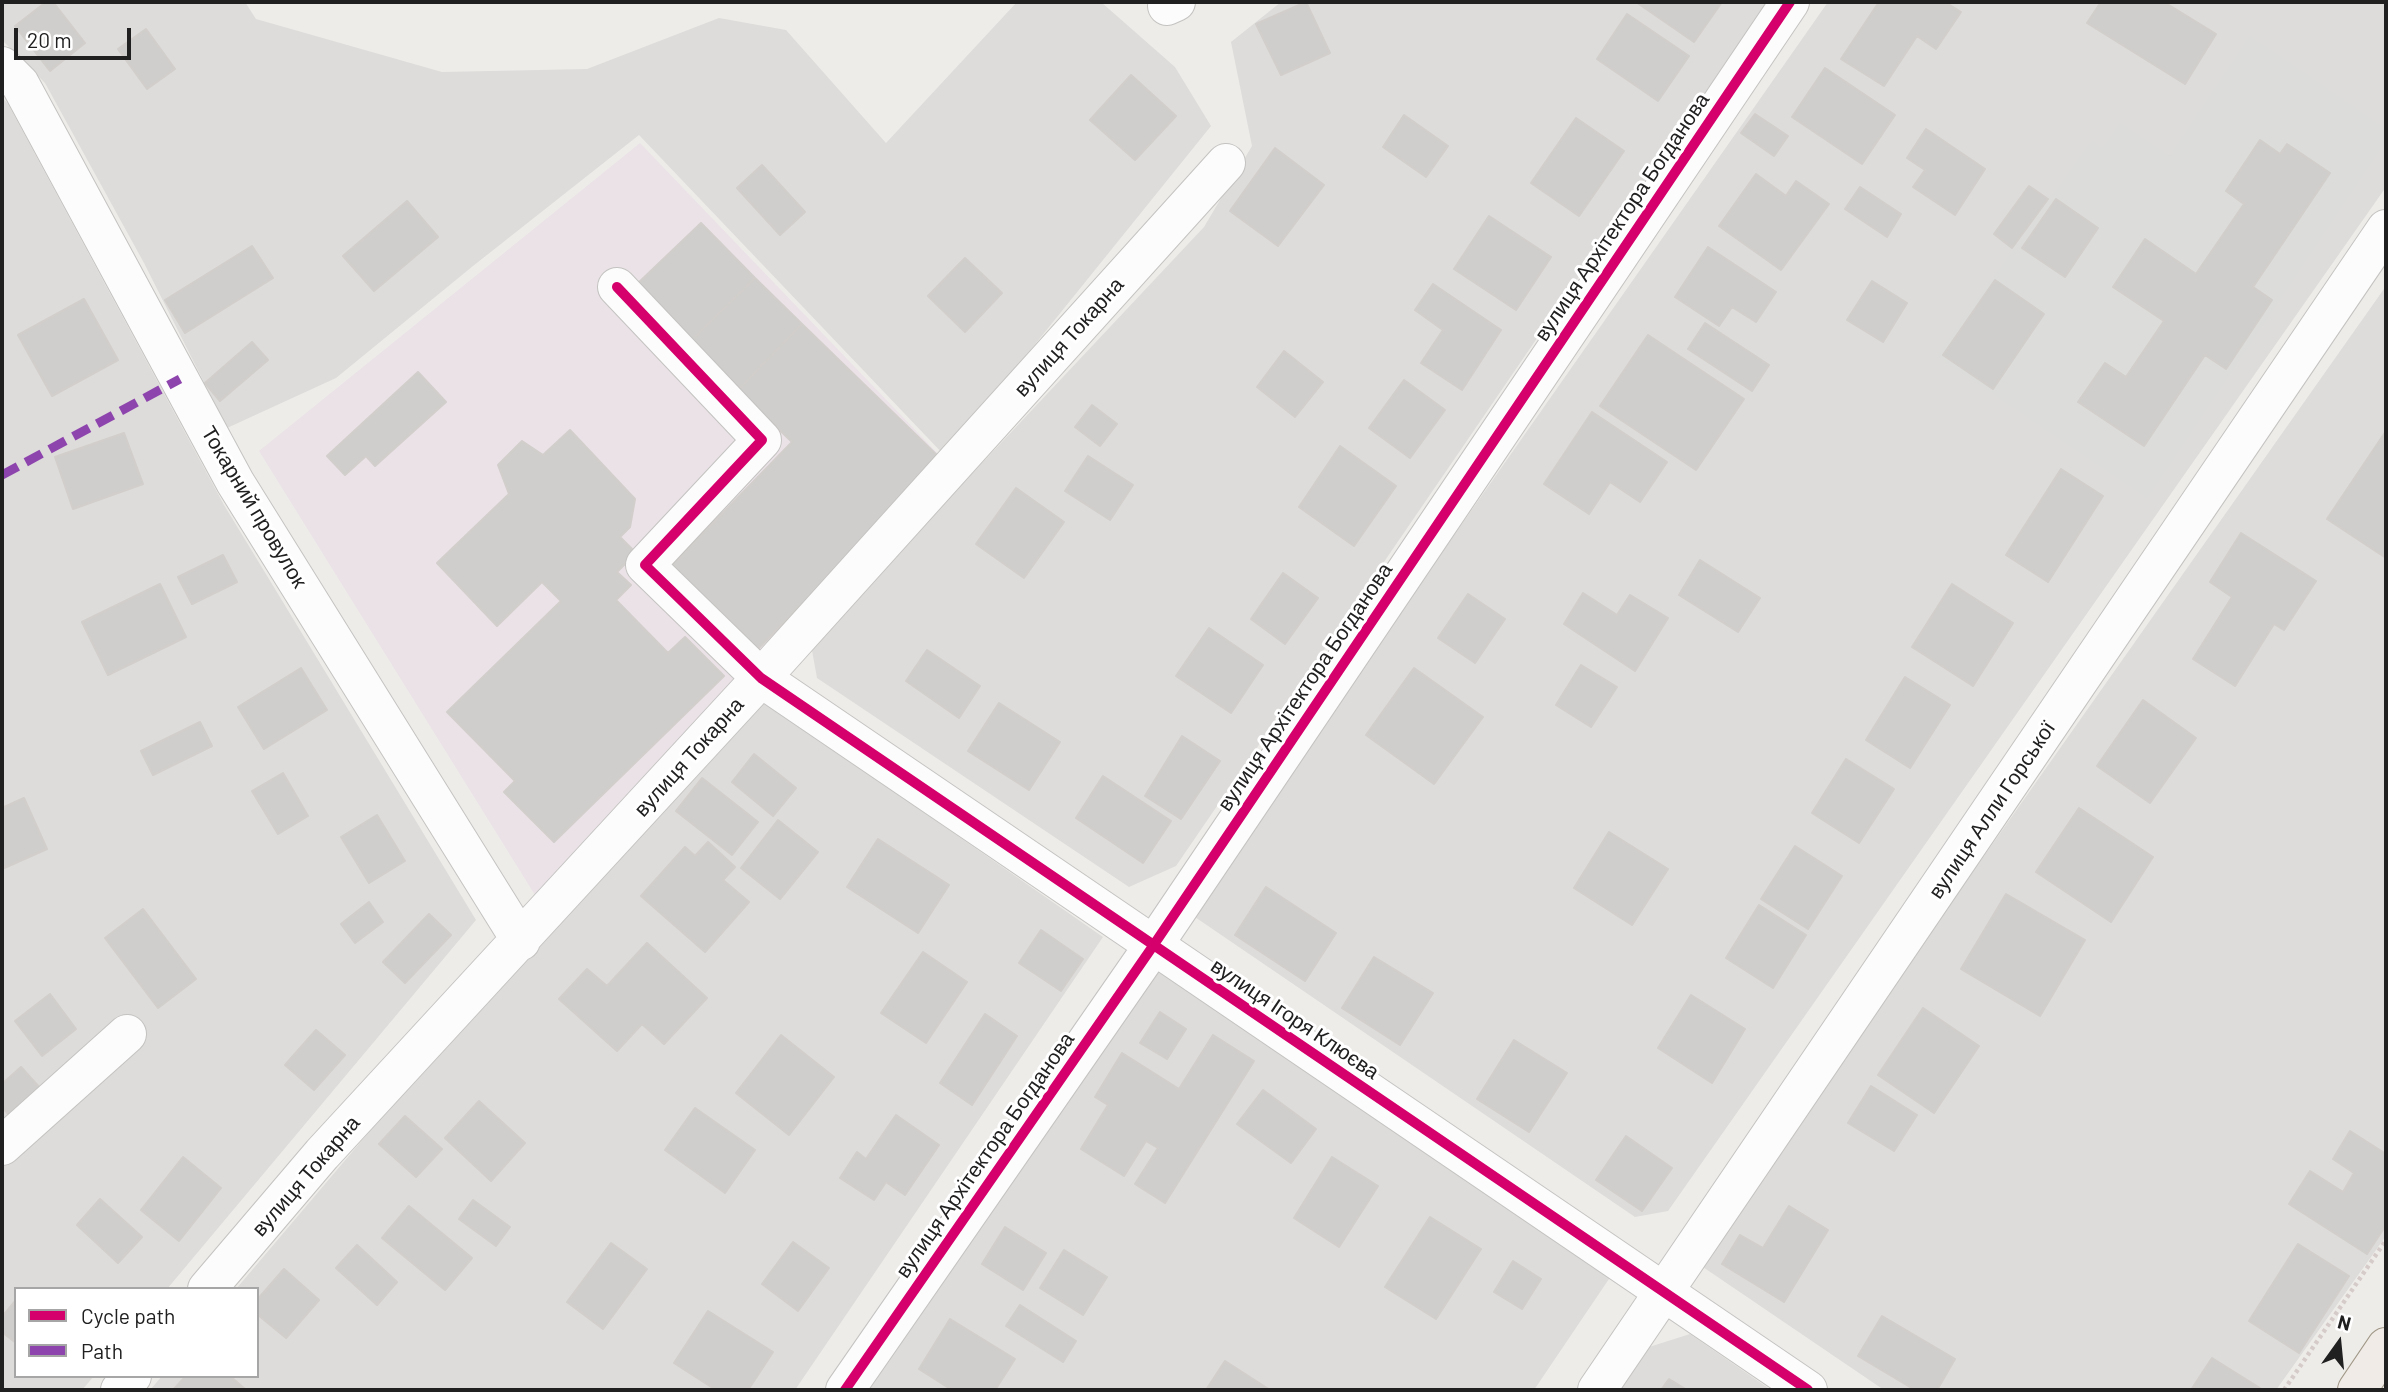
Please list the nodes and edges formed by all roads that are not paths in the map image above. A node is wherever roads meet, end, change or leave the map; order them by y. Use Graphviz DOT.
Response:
graph roads {
  1 [pos="1790,2"];
  2 [pos="2,66"];
  3 [pos="1226,163"];
  4 [pos="2386,229"];
  5 [pos="617,287"];
  6 [pos="761,678"];
  7 [pos="521,941"];
  8 [pos="1153,946"];
  9 [pos="127,1034"];
  10 [pos="2,1146"];
  11 [pos="209,1287"];
  12 [pos="1663,1294"];
  13 [pos="2386,1347"];
  14 [pos="845,1390"];
  15 [pos="1597,1390"];
  16 [pos="1808,1390"];
  17 [pos="2357,1390"];
  1 -- 8 [label="street, вулиця Архітектора Богданова"];
  2 -- 7 [label="street, Токарний провулок"];
  3 -- 6 [label="street, вулиця Токарна"];
  4 -- 12 [label="street, вулиця Алли Горської"];
  5 -- 6 [label="street, вулиця Ігоря Клюєва"];
  6 -- 7 [label="street, вулиця Токарна"];
  6 -- 8 [label="street, вулиця Ігоря Клюєва"];
  7 -- 11 [label="street, вулиця Токарна"];
  8 -- 12 [label="street, вулиця Ігоря Клюєва"];
  8 -- 14 [label="street, вулиця Архітектора Богданова"];
  9 -- 10 [label="street"];
  12 -- 15 [label="street, вулиця Алли Горської"];
  12 -- 16 [label="street, вулиця Ігоря Клюєва"];
  13 -- 17 [label="main road"];
}
